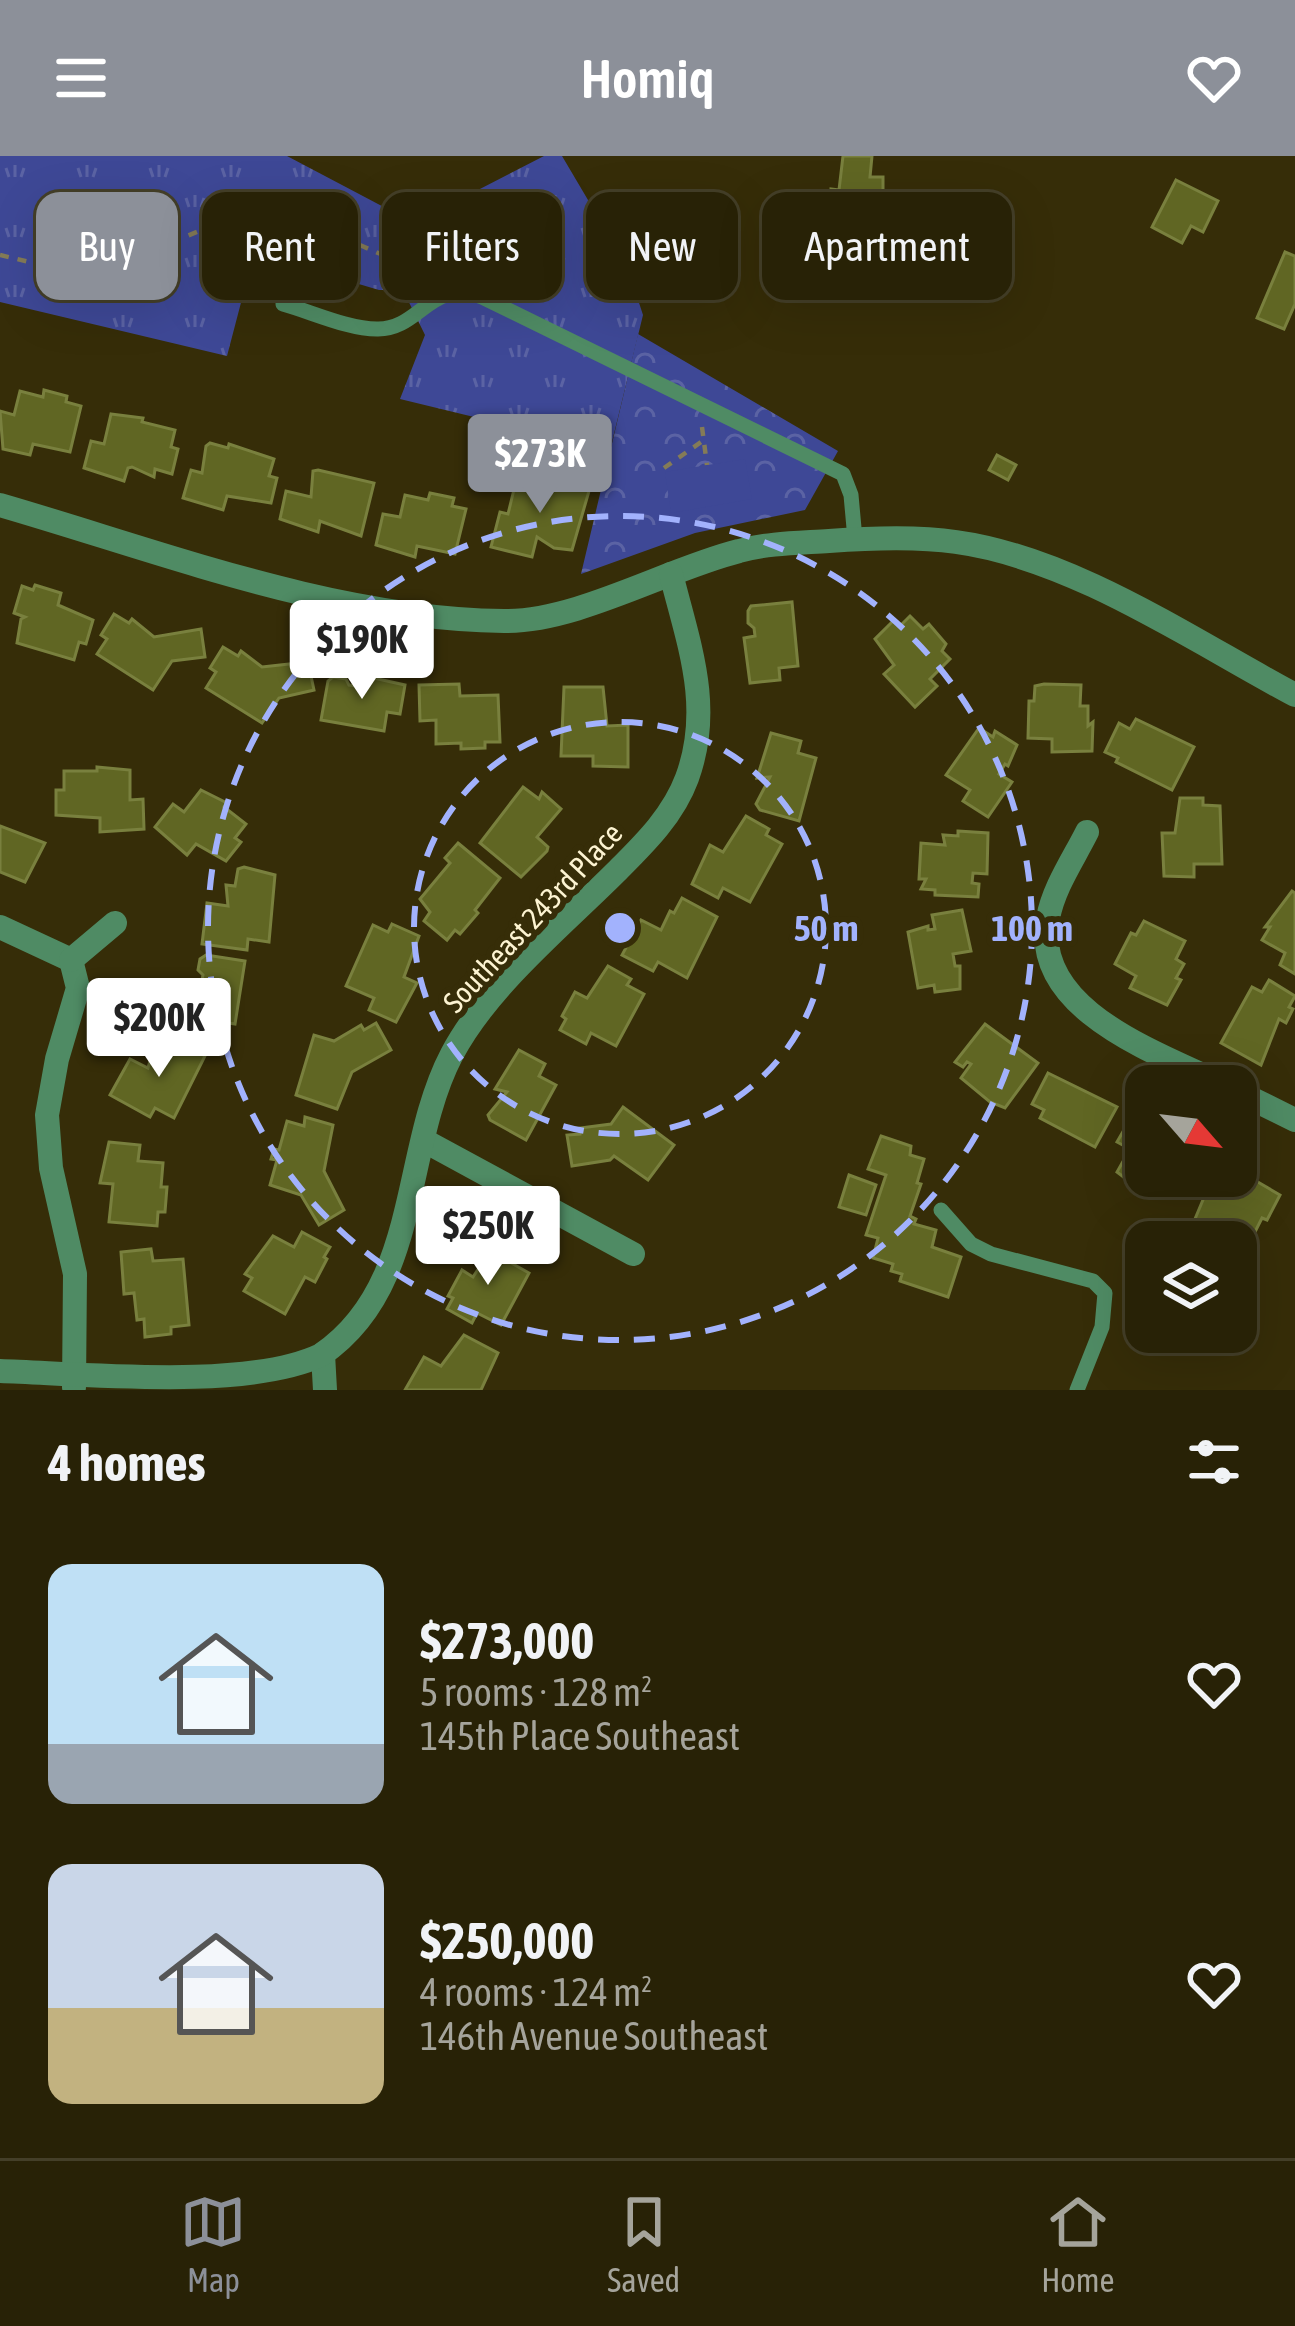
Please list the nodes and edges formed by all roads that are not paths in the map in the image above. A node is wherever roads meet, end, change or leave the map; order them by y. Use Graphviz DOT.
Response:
graph roads {
  1 [pos="283,304"];
  2 [pos="0,505"];
  3 [pos="855,539"];
  4 [pos="671,574"];
  5 [pos="1295,695"];
  6 [pos="1088,832"];
  7 [pos="115,923"];
  8 [pos="0,927"];
  9 [pos="71,959"];
  10 [pos="1183,1065"];
  11 [pos="1257,1101"];
  12 [pos="1295,1120"];
  13 [pos="423,1140"];
  14 [pos="941,1210"];
  15 [pos="633,1254"];
  16 [pos="323,1354"];
  17 [pos="0,1371"];
  18 [pos="74,1382"];
  19 [pos="253,1385"];
  20 [pos="325,1390"];
  21 [pos="1077,1390"];
  1 -- 3 [label="lane"];
  2 -- 4 [label="street"];
  3 -- 4 [label="street"];
  3 -- 5 [label="street"];
  4 -- 13 [label="street, Southeast 243rd Place"];
  6 -- 10 [label="street"];
  7 -- 9 [label="street"];
  8 -- 9 [label="street"];
  9 -- 18 [label="street"];
  11 -- 12 [label="street"];
  13 -- 15 [label="street"];
  13 -- 16 [label="street, Southeast 243rd Place"];
  14 -- 21 [label="lane"];
  16 -- 19 [label="street"];
  16 -- 20 [label="street"];
  17 -- 18 [label="street"];
  18 -- 19 [label="street"];
}
